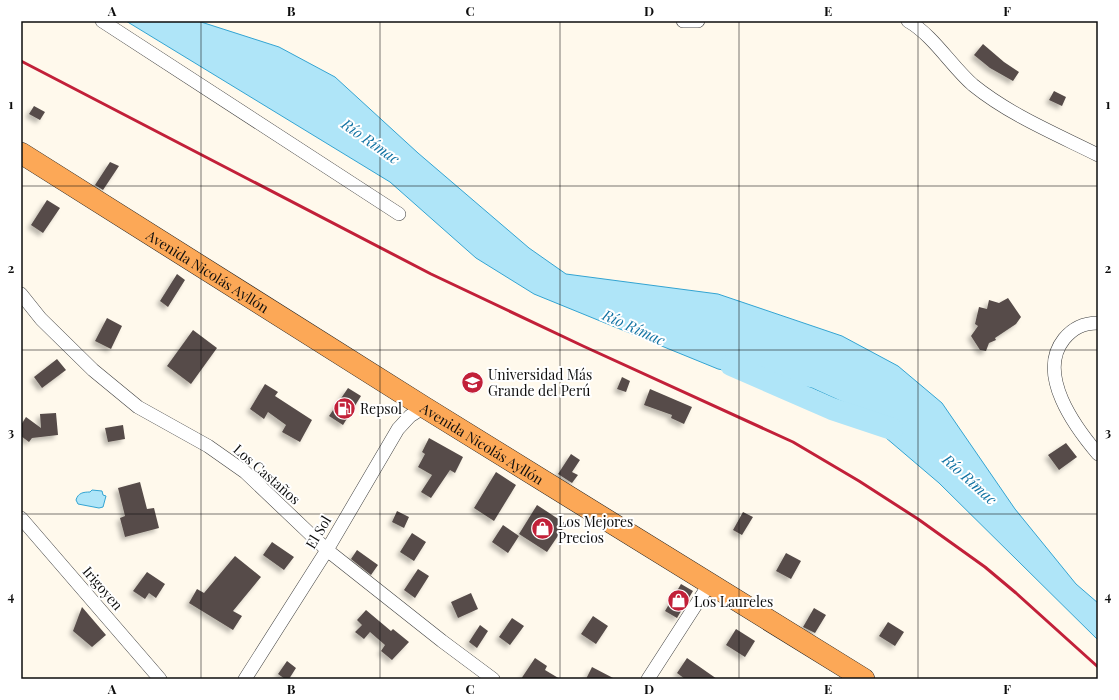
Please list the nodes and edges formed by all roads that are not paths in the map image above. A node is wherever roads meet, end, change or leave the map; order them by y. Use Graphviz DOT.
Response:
graph roads {
  1 [pos="102,21"];
  2 [pos="683,21"];
  3 [pos="698,21"];
  4 [pos="908,21"];
  5 [pos="21,153"];
  6 [pos="1098,156"];
  7 [pos="398,214"];
  8 [pos="21,294"];
  9 [pos="1098,323"];
  10 [pos="424,406"];
  11 [pos="1098,454"];
  12 [pos="21,518"];
  13 [pos="326,550"];
  14 [pos="710,583"];
  15 [pos="160,679"];
  16 [pos="245,679"];
  17 [pos="493,679"];
  18 [pos="648,679"];
  19 [pos="864,679"];
  1 -- 7 [label="street"];
  2 -- 3 [label="street"];
  4 -- 6 [label="street"];
  5 -- 10 [label="highway, Avenida Nicolás Ayllón"];
  8 -- 13 [label="street, Los Castaños"];
  9 -- 11 [label="street"];
  10 -- 13 [label="street, El Sol"];
  10 -- 14 [label="highway, Avenida Nicolás Ayllón"];
  12 -- 15 [label="street, Irigoyen"];
  13 -- 16 [label="street, El Sol"];
  13 -- 17 [label="street, Los Castaños"];
  14 -- 18 [label="street"];
  14 -- 19 [label="highway, Avenida Nicolás Ayllón"];
}
